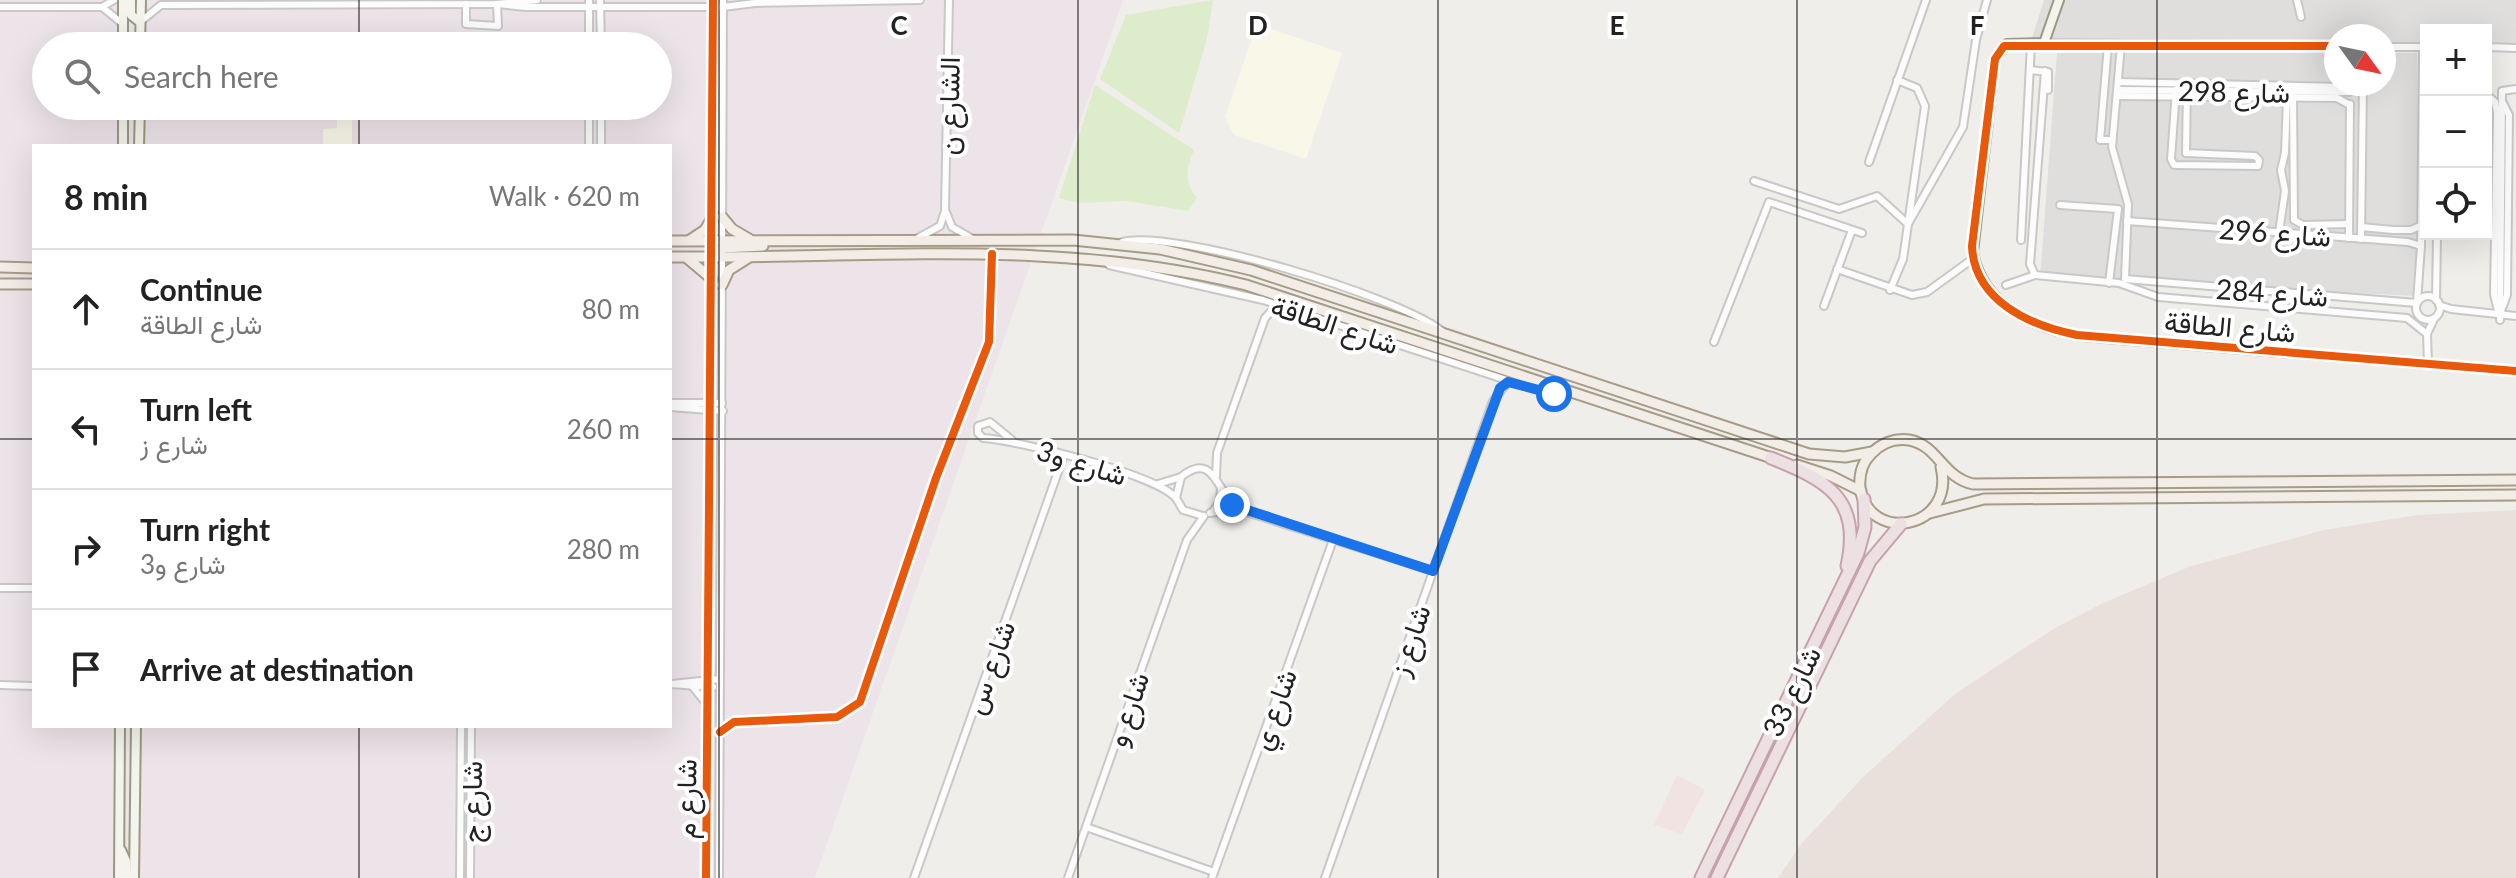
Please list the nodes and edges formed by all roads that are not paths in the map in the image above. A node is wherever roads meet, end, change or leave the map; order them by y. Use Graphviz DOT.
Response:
graph roads {
  1 [pos="114,0"];
  2 [pos="123,0"];
  3 [pos="131,0"];
  4 [pos="141,0"];
  5 [pos="920,0"];
  6 [pos="949,0"];
  7 [pos="1926,0"];
  8 [pos="1987,0"];
  9 [pos="2059,0"];
  10 [pos="2297,0"];
  11 [pos="752,1"];
  12 [pos="158,2"];
  13 [pos="538,2"];
  14 [pos="526,3"];
  15 [pos="713,3"];
  16 [pos="723,3"];
  17 [pos="466,4"];
  18 [pos="497,4"];
  19 [pos="589,4"];
  20 [pos="600,4"];
  21 [pos="698,6"];
  22 [pos="737,6"];
  23 [pos="0,7"];
  24 [pos="102,7"];
  25 [pos="2301,17"];
  26 [pos="140,22"];
  27 [pos="712,22"];
  28 [pos="123,24"];
  29 [pos="723,27"];
  30 [pos="123,32"];
  31 [pos="140,32"];
  32 [pos="589,32"];
  33 [pos="601,32"];
  34 [pos="2044,43"];
  35 [pos="2031,44"];
  36 [pos="2108,45"];
  37 [pos="2121,45"];
  38 [pos="2324,46"];
  39 [pos="2396,47"];
  40 [pos="2420,47"];
  41 [pos="2492,47"];
  42 [pos="2516,48"];
  43 [pos="2030,70"];
  44 [pos="2045,71"];
  45 [pos="1897,80"];
  46 [pos="2163,87"];
  47 [pos="2118,89"];
  48 [pos="2308,89"];
  49 [pos="2324,89"];
  50 [pos="2515,89"];
  51 [pos="2048,90"];
  52 [pos="2186,90"];
  53 [pos="2229,91"];
  54 [pos="2502,91"];
  55 [pos="2175,93"];
  56 [pos="2492,93"];
  57 [pos="2276,94"];
  58 [pos="2349,96"];
  59 [pos="2363,96"];
  60 [pos="2423,96"];
  61 [pos="2488,96"];
  62 [pos="2290,97"];
  63 [pos="2350,105"];
  64 [pos="123,120"];
  65 [pos="140,120"];
  66 [pos="589,120"];
  67 [pos="601,120"];
  68 [pos="2112,140"];
  69 [pos="123,144"];
  70 [pos="139,144"];
  71 [pos="589,144"];
  72 [pos="601,144"];
  73 [pos="1869,162"];
  74 [pos="2423,168"];
  75 [pos="1754,181"];
  76 [pos="2060,205"];
  77 [pos="2502,209"];
  78 [pos="945,211"];
  79 [pos="717,217"];
  80 [pos="2127,221"];
  81 [pos="1908,224"];
  82 [pos="2349,224"];
  83 [pos="2420,226"];
  84 [pos="2361,227"];
  85 [pos="1852,230"];
  86 [pos="1862,233"];
  87 [pos="2279,233"];
  88 [pos="2349,238"];
  89 [pos="912,239"];
  90 [pos="973,239"];
  91 [pos="2361,239"];
  92 [pos="752,240"];
  93 [pos="842,240"];
  94 [pos="2021,240"];
  95 [pos="2421,240"];
  96 [pos="2437,240"];
  97 [pos="672,241"];
  98 [pos="688,241"];
  99 [pos="2421,246"];
  100 [pos="2503,246"];
  101 [pos="717,248"];
  102 [pos="2516,252"];
  103 [pos="672,254"];
  104 [pos="672,254"];
  105 [pos="992,254"];
  106 [pos="756,255"];
  107 [pos="684,257"];
  108 [pos="1095,258"];
  109 [pos="1974,258"];
  110 [pos="0,267"];
  111 [pos="32,268"];
  112 [pos="1837,269"];
  113 [pos="2035,275"];
  114 [pos="712,279"];
  115 [pos="2109,283"];
  116 [pos="0,284"];
  117 [pos="32,284"];
  118 [pos="722,285"];
  119 [pos="2006,285"];
  120 [pos="1890,290"];
  121 [pos="1263,300"];
  122 [pos="2437,302"];
  123 [pos="2417,303"];
  124 [pos="1277,305"];
  125 [pos="1824,306"];
  126 [pos="2516,316"];
  127 [pos="2419,317"];
  128 [pos="2500,317"];
  129 [pos="1265,318"];
  130 [pos="2434,319"];
  131 [pos="2427,334"];
  132 [pos="1714,342"];
  133 [pos="2428,364"];
  134 [pos="2516,371"];
  135 [pos="1493,376"];
  136 [pos="710,382"];
  137 [pos="1508,382"];
  138 [pos="1573,392"];
  139 [pos="1493,401"];
  140 [pos="672,405"];
  141 [pos="693,406"];
  142 [pos="710,406"];
  143 [pos="722,407"];
  144 [pos="710,428"];
  145 [pos="1012,440"];
  146 [pos="1872,452"];
  147 [pos="1217,453"];
  148 [pos="1064,455"];
  149 [pos="1771,458"];
  150 [pos="1941,467"];
  151 [pos="1201,469"];
  152 [pos="1216,476"];
  153 [pos="1181,477"];
  154 [pos="709,480"];
  155 [pos="722,480"];
  156 [pos="2516,480"];
  157 [pos="1153,483"];
  158 [pos="1221,488"];
  159 [pos="1862,495"];
  160 [pos="2516,495"];
  161 [pos="1176,498"];
  162 [pos="1237,509"];
  163 [pos="1183,510"];
  164 [pos="1930,513"];
  165 [pos="1207,514"];
  166 [pos="1901,524"];
  167 [pos="1187,540"];
  168 [pos="1333,540"];
  169 [pos="1433,571"];
  170 [pos="0,588"];
  171 [pos="32,588"];
  172 [pos="1837,595"];
  173 [pos="721,607"];
  174 [pos="709,608"];
  175 [pos="709,660"];
  176 [pos="692,683"];
  177 [pos="709,683"];
  178 [pos="720,683"];
  179 [pos="672,684"];
  180 [pos="0,685"];
  181 [pos="32,686"];
  182 [pos="709,707"];
  183 [pos="720,711"];
  184 [pos="734,722"];
  185 [pos="120,728"];
  186 [pos="136,728"];
  187 [pos="461,728"];
  188 [pos="471,728"];
  189 [pos="720,732"];
  190 [pos="1086,827"];
  191 [pos="119,845"];
  192 [pos="1213,875"];
  193 [pos="119,878"];
  194 [pos="126,878"];
  195 [pos="134,878"];
  196 [pos="460,878"];
  197 [pos="470,878"];
  198 [pos="706,878"];
  199 [pos="719,878"];
  200 [pos="914,878"];
  201 [pos="1068,878"];
  202 [pos="1325,878"];
  203 [pos="1701,878"];
  204 [pos="1717,878"];
  1 -- 24 [label="street"];
  2 -- 28 [label="street"];
  3 -- 26 [label="street"];
  4 -- 26 [label="street"];
  5 -- 11 [label="street"];
  6 -- 78 [label="street, الشارع ن"];
  7 -- 45 [label="street"];
  8 -- 81 [label="street"];
  9 -- 34 [label="street"];
  10 -- 25 [label="street"];
  11 -- 22 [label="street"];
  12 -- 17 [label="street"];
  12 -- 26 [label="street"];
  13 -- 14 [label="street"];
  13 -- 19 [label="street"];
  14 -- 18 [label="street"];
  15 -- 16 [label="street"];
  15 -- 21 [label="street"];
  15 -- 27 [label="street, شارع م"];
  16 -- 22 [label="street"];
  16 -- 29 [label="street, شارع م"];
  17 -- 18 [label="street"];
  17 -- 18 [label="street"];
  19 -- 20 [label="street"];
  19 -- 32 [label="street"];
  20 -- 21 [label="street"];
  20 -- 33 [label="street"];
  21 -- 27 [label="street"];
  22 -- 29 [label="street"];
  23 -- 24 [label="street"];
  24 -- 28 [label="street"];
  26 -- 31 [label="street"];
  27 -- 79 [label="street, شارع م"];
  28 -- 30 [label="street"];
  29 -- 79 [label="street, شارع م"];
  34 -- 35 [label="street"];
  34 -- 36 [label="street"];
  35 -- 43 [label="street"];
  35 -- 109 [label="street"];
  36 -- 37 [label="street"];
  36 -- 68 [label="street"];
  37 -- 38 [label="street"];
  37 -- 47 [label="street"];
  39 -- 40 [label="street"];
  41 -- 42 [label="street"];
  43 -- 44 [label="street"];
  43 -- 94 [label="street"];
  44 -- 51 [label="street"];
  44 -- 113 [label="street"];
  45 -- 73 [label="street"];
  45 -- 81 [label="street"];
  46 -- 47 [label="street, شارع 298"];
  46 -- 52 [label="street"];
  46 -- 55 [label="street, شارع 298"];
  47 -- 55 [label="street"];
  47 -- 68 [label="street"];
  48 -- 49 [label="street, شارع 298"];
  48 -- 53 [label="street"];
  48 -- 57 [label="street, شارع 298"];
  50 -- 54 [label="street"];
  52 -- 53 [label="street, شارع 298"];
  52 -- 55 [label="street, شارع 298"];
  52 -- 55 [label="street"];
  53 -- 57 [label="street, شارع 298"];
  54 -- 56 [label="street"];
  54 -- 77 [label="street"];
  57 -- 62 [label="street"];
  58 -- 63 [label="street"];
  59 -- 84 [label="street"];
  60 -- 74 [label="street"];
  61 -- 77 [label="street"];
  62 -- 63 [label="street"];
  62 -- 82 [label="street"];
  62 -- 87 [label="street"];
  63 -- 82 [label="street"];
  64 -- 69 [label="street"];
  65 -- 70 [label="street"];
  66 -- 71 [label="street"];
  67 -- 72 [label="street"];
  68 -- 80 [label="street"];
  75 -- 81 [label="street"];
  76 -- 115 [label="street"];
  77 -- 100 [label="street"];
  78 -- 89 [label="street"];
  78 -- 90 [label="street"];
  79 -- 92 [label="main road"];
  79 -- 98 [label="main road"];
  79 -- 101 [label="street, شارع م"];
  80 -- 87 [label="street, شارع 296"];
  80 -- 123 [label="street, شارع 284"];
  81 -- 120 [label="street"];
  82 -- 88 [label="street"];
  83 -- 84 [label="street"];
  84 -- 91 [label="street"];
  85 -- 86 [label="street"];
  85 -- 112 [label="street"];
  85 -- 132 [label="street"];
  87 -- 88 [label="street, شارع 296"];
  88 -- 91 [label="street, شارع 296"];
  89 -- 90 [label="main road, شارع الطاقة"];
  89 -- 93 [label="main road, شارع الطاقة"];
  90 -- 146 [label="main road, شارع الطاقة"];
  91 -- 99 [label="street, شارع 296"];
  92 -- 93 [label="main road, شارع الطاقة"];
  92 -- 101 [label="main road, شارع الطاقة"];
  93 -- 101 [label="main road"];
  95 -- 99 [label="street"];
  96 -- 122 [label="street"];
  97 -- 98 [label="main road, شارع الطاقة"];
  98 -- 101 [label="main road, شارع الطاقة"];
  99 -- 123 [label="street"];
  100 -- 102 [label="street"];
  100 -- 128 [label="street"];
  101 -- 103 [label="main road"];
  101 -- 106 [label="main road, شارع الطاقة"];
  101 -- 107 [label="main road, شارع الطاقة"];
  101 -- 114 [label="street, شارع م"];
  101 -- 118 [label="street, شارع م"];
  104 -- 107 [label="main road, شارع الطاقة"];
  105 -- 106 [label="main road, شارع الطاقة"];
  105 -- 108 [label="main road, شارع الطاقة"];
  105 -- 184 [label="street"];
  106 -- 118 [label="main road"];
  107 -- 114 [label="main road"];
  108 -- 121 [label="street, شارع الطاقة"];
  108 -- 138 [label="main road, شارع الطاقة"];
  109 -- 120 [label="street"];
  109 -- 133 [label="street, شارع الطاقة"];
  110 -- 111 [label="main road"];
  112 -- 120 [label="street"];
  112 -- 125 [label="street"];
  113 -- 115 [label="street"];
  113 -- 119 [label="street"];
  114 -- 136 [label="street, شارع م"];
  115 -- 131 [label="street"];
  116 -- 117 [label="main road"];
  118 -- 143 [label="street, شارع م"];
  121 -- 124 [label="street, شارع الطاقة"];
  121 -- 129 [label="street"];
  122 -- 123 [label="street, شارع 284"];
  122 -- 128 [label="street"];
  122 -- 130 [label="street"];
  123 -- 127 [label="street"];
  124 -- 129 [label="street"];
  124 -- 135 [label="street, شارع الطاقة"];
  126 -- 128 [label="street"];
  127 -- 130 [label="street"];
  127 -- 131 [label="street"];
  129 -- 147 [label="street"];
  130 -- 131 [label="street"];
  131 -- 133 [label="street"];
  133 -- 134 [label="street, شارع الطاقة"];
  135 -- 137 [label="street, شارع الطاقة"];
  135 -- 139 [label="street, شارع ز"];
  136 -- 141 [label="street"];
  136 -- 142 [label="street, شارع م"];
  137 -- 138 [label="street, شارع الطاقة"];
  137 -- 139 [label="street, شارع ز"];
  138 -- 149 [label="main road, شارع الطاقة"];
  139 -- 169 [label="street, شارع ز"];
  140 -- 141 [label="street"];
  141 -- 142 [label="street"];
  141 -- 144 [label="street"];
  142 -- 143 [label="street"];
  142 -- 144 [label="street, شارع م"];
  143 -- 155 [label="street, شارع م"];
  144 -- 154 [label="street, شارع م"];
  145 -- 145 [label="street, شارع و3"];
  145 -- 148 [label="street, شارع و3"];
  146 -- 150 [label="main road"];
  146 -- 159 [label="main road"];
  147 -- 151 [label="street"];
  147 -- 152 [label="street"];
  148 -- 157 [label="street, شارع و3"];
  148 -- 200 [label="street, شارع س"];
  149 -- 159 [label="main road, شارع الطاقة"];
  149 -- 172 [label="highway"];
  150 -- 156 [label="main road"];
  150 -- 164 [label="main road"];
  151 -- 152 [label="street"];
  151 -- 153 [label="street"];
  152 -- 158 [label="street"];
  153 -- 157 [label="street, شارع و3"];
  153 -- 161 [label="street"];
  154 -- 155 [label="street"];
  154 -- 174 [label="street, شارع م"];
  155 -- 173 [label="street, شارع م"];
  157 -- 161 [label="street, شارع و3"];
  158 -- 162 [label="street"];
  158 -- 165 [label="street"];
  159 -- 166 [label="main road"];
  159 -- 172 [label="highway, شارع 33"];
  160 -- 164 [label="main road"];
  161 -- 163 [label="street"];
  162 -- 165 [label="street"];
  162 -- 168 [label="street"];
  163 -- 165 [label="street"];
  163 -- 167 [label="street, شارع و"];
  164 -- 166 [label="main road"];
  165 -- 167 [label="street, شارع و"];
  166 -- 204 [label="highway, شارع 33"];
  167 -- 190 [label="street, شارع و"];
  168 -- 169 [label="street"];
  168 -- 192 [label="street, شارع ي"];
  169 -- 202 [label="street, شارع ز"];
  170 -- 171 [label="street"];
  172 -- 203 [label="highway, شارع 33"];
  173 -- 174 [label="street"];
  173 -- 178 [label="street, شارع م"];
  174 -- 175 [label="street, شارع م"];
  175 -- 176 [label="street"];
  175 -- 177 [label="street, شارع م"];
  176 -- 177 [label="street"];
  176 -- 179 [label="street"];
  176 -- 182 [label="street"];
  177 -- 178 [label="street"];
  177 -- 182 [label="street, شارع م"];
  178 -- 183 [label="street, شارع م"];
  180 -- 181 [label="street"];
  182 -- 198 [label="street, شارع م"];
  183 -- 184 [label="street"];
  183 -- 189 [label="street, شارع م"];
  184 -- 189 [label="street"];
  185 -- 191 [label="street"];
  186 -- 195 [label="street"];
  187 -- 196 [label="street, شارع ج"];
  188 -- 197 [label="street, شارع ج"];
  189 -- 199 [label="street, شارع م"];
  190 -- 192 [label="street"];
  190 -- 201 [label="street, شارع و"];
  191 -- 193 [label="street"];
  191 -- 194 [label="street"];
}
